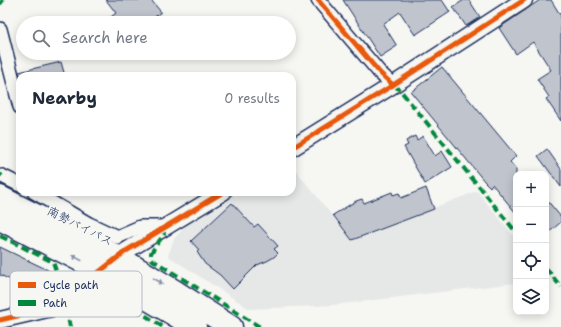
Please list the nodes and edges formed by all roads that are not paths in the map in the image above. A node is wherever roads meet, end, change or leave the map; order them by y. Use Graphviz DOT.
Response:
graph roads {
  1 [pos="318,0"];
  2 [pos="524,0"];
  3 [pos="0,29"];
  4 [pos="393,85"];
  5 [pos="16,91"];
  6 [pos="296,146"];
  7 [pos="16,185"];
  8 [pos="1,187"];
  9 [pos="16,196"];
  10 [pos="16,196"];
  11 [pos="43,196"];
  12 [pos="216,196"];
  13 [pos="0,219"];
  14 [pos="163,227"];
  15 [pos="118,257"];
  16 [pos="101,271"];
  17 [pos="141,271"];
  18 [pos="142,271"];
  19 [pos="142,295"];
  20 [pos="12,317"];
  21 [pos="0,320"];
  22 [pos="196,327"];
  23 [pos="230,327"];
  1 -- 4 [label="street"];
  2 -- 4 [label="street"];
  3 -- 5 [label="street"];
  4 -- 6 [label="street"];
  7 -- 8 [label="street"];
  8 -- 9 [label="highway, 南勢バイパス"];
  10 -- 15 [label="highway, 南勢バイパス"];
  11 -- 14 [label="street"];
  12 -- 14 [label="street"];
  16 -- 13 [label="highway, one-way"];
  14 -- 15 [label="street"];
  15 -- 16 [label="street"];
  15 -- 17 [label="highway, 南勢バイパス, one-way"];
  18 -- 23 [label="highway, 南勢バイパス, one-way"];
  19 -- 22 [label="highway"];
  20 -- 21 [label="street"];
}
